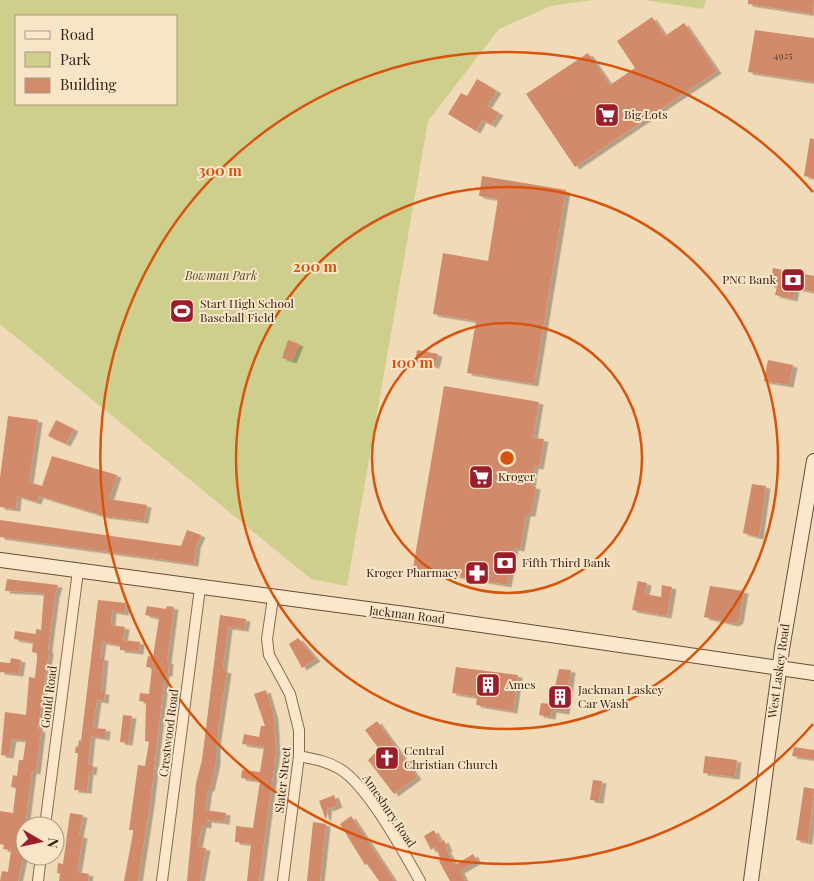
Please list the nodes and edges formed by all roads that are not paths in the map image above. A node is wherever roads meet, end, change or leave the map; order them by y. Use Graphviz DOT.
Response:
graph roads {
  1 [pos="814,461"];
  2 [pos="0,560"];
  3 [pos="78,571"];
  4 [pos="200,588"];
  5 [pos="273,598"];
  6 [pos="779,668"];
  7 [pos="814,673"];
  8 [pos="300,756"];
  9 [pos="46,816"];
  10 [pos="40,866"];
  11 [pos="38,881"];
  12 [pos="162,881"];
  13 [pos="283,881"];
  14 [pos="420,881"];
  15 [pos="751,881"];
  1 -- 6 [label="main road, West Laskey Road"];
  2 -- 3 [label="main road, Jackman Road"];
  3 -- 4 [label="main road, Jackman Road"];
  3 -- 9 [label="street, Gould Road"];
  4 -- 5 [label="main road, Jackman Road"];
  4 -- 12 [label="street, Crestwood Road"];
  5 -- 6 [label="main road, Jackman Road"];
  5 -- 8 [label="street, Slater Street"];
  6 -- 7 [label="main road, Jackman Road"];
  6 -- 15 [label="main road, West Laskey Road"];
  8 -- 13 [label="street, Slater Street"];
  8 -- 14 [label="street, Amesbury Road"];
  10 -- 11 [label="street"];
}
